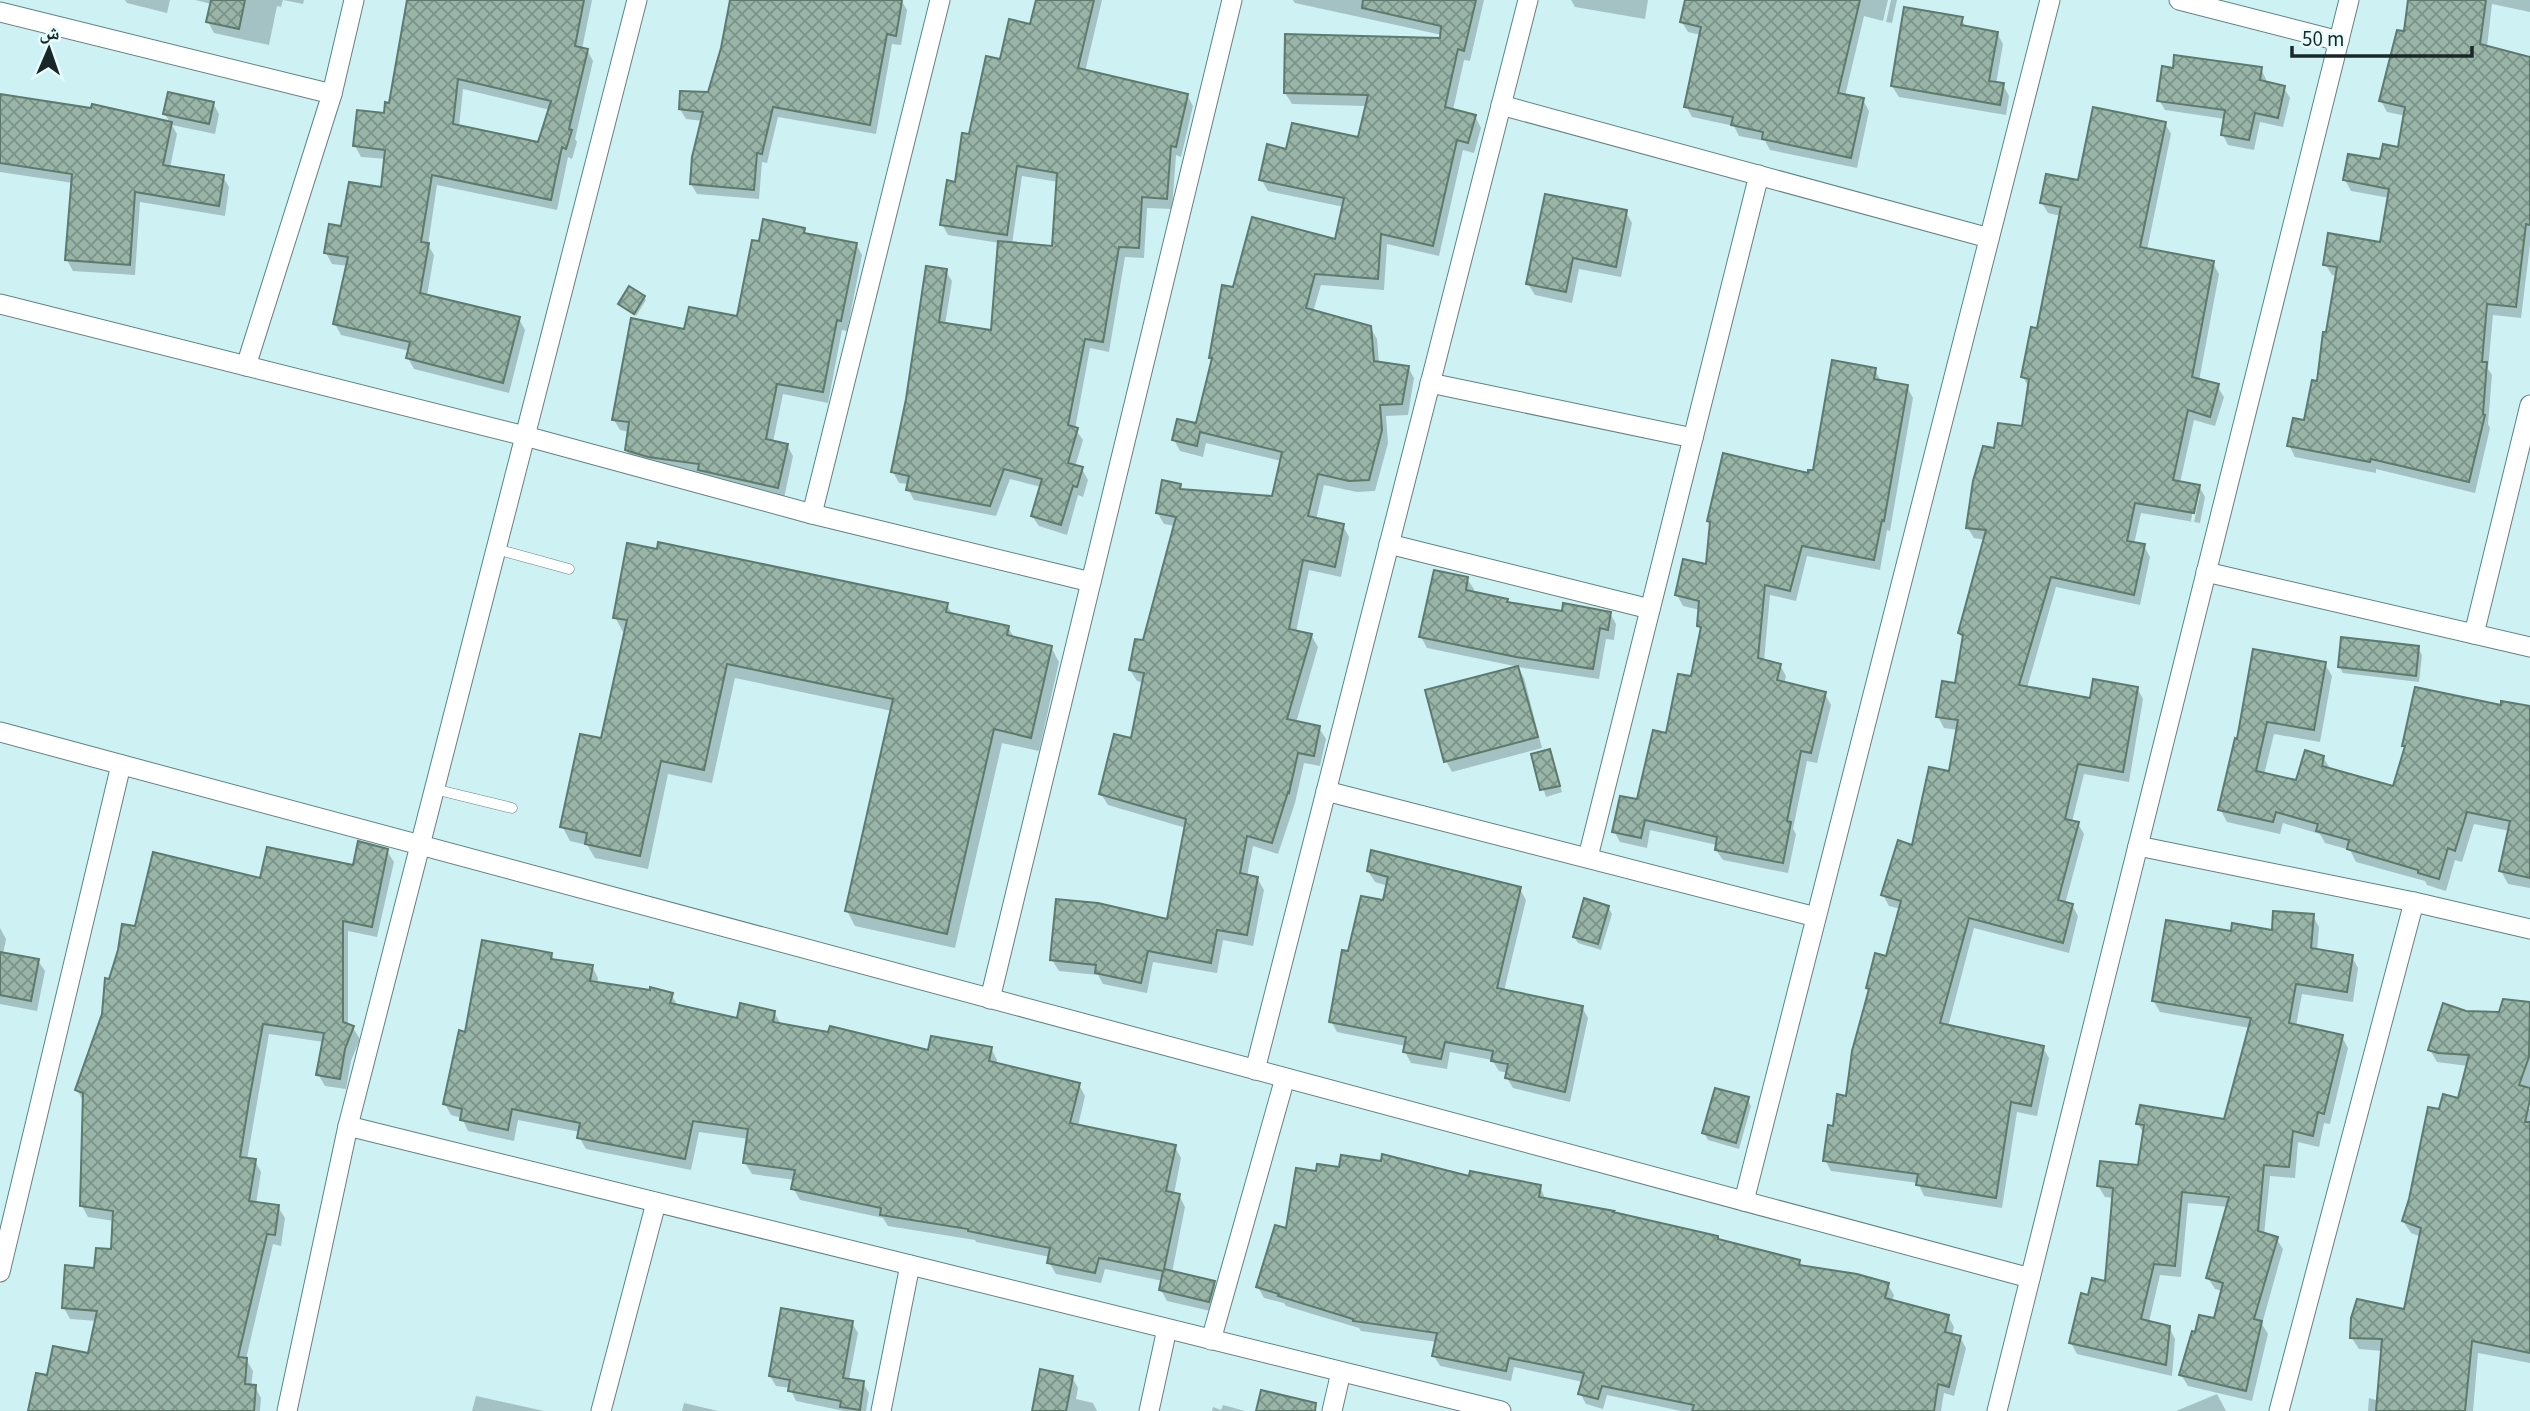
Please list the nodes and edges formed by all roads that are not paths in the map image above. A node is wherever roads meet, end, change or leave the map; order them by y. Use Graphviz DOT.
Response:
graph roads {
  1 [pos="354,0"];
  2 [pos="637,0"];
  3 [pos="940,0"];
  4 [pos="1232,0"];
  5 [pos="1528,0"];
  6 [pos="2050,0"];
  7 [pos="2179,0"];
  8 [pos="2349,0"];
  9 [pos="0,12"];
  10 [pos="2339,41"];
  11 [pos="332,94"];
  12 [pos="1502,105"];
  13 [pos="1759,175"];
  14 [pos="1989,238"];
  15 [pos="0,304"];
  16 [pos="246,366"];
  17 [pos="1430,383"];
  18 [pos="2530,405"];
  19 [pos="525,436"];
  20 [pos="1693,438"];
  21 [pos="812,514"];
  22 [pos="1389,544"];
  23 [pos="496,549"];
  24 [pos="569,569"];
  25 [pos="2206,572"];
  26 [pos="1091,582"];
  27 [pos="1650,609"];
  28 [pos="2474,634"];
  29 [pos="2530,647"];
  30 [pos="0,732"];
  31 [pos="121,765"];
  32 [pos="434,789"];
  33 [pos="1326,790"];
  34 [pos="512,808"];
  35 [pos="420,846"];
  36 [pos="2137,846"];
  37 [pos="1588,858"];
  38 [pos="2414,902"];
  39 [pos="1816,916"];
  40 [pos="2530,929"];
  41 [pos="990,999"];
  42 [pos="1255,1070"];
  43 [pos="1285,1078"];
  44 [pos="348,1126"];
  45 [pos="1744,1201"];
  46 [pos="656,1203"];
  47 [pos="910,1265"];
  48 [pos="0,1272"];
  49 [pos="2030,1278"];
  50 [pos="1167,1329"];
  51 [pos="1211,1340"];
  52 [pos="1341,1372"];
  53 [pos="1492,1410"];
  54 [pos="287,1411"];
  55 [pos="601,1411"];
  56 [pos="881,1411"];
  57 [pos="1149,1411"];
  58 [pos="1332,1411"];
  59 [pos="1997,1411"];
  60 [pos="2279,1411"];
  1 -- 11 [label="street"];
  2 -- 19 [label="street"];
  3 -- 21 [label="street"];
  4 -- 26 [label="street"];
  5 -- 12 [label="street"];
  6 -- 14 [label="street"];
  7 -- 10 [label="street"];
  8 -- 10 [label="street"];
  9 -- 11 [label="street"];
  10 -- 25 [label="street"];
  11 -- 16 [label="street"];
  12 -- 13 [label="street"];
  12 -- 17 [label="street"];
  13 -- 14 [label="street"];
  13 -- 20 [label="street"];
  14 -- 39 [label="street"];
  15 -- 16 [label="street"];
  16 -- 19 [label="street"];
  17 -- 20 [label="street"];
  17 -- 22 [label="street"];
  18 -- 28 [label="street"];
  19 -- 21 [label="street"];
  19 -- 23 [label="street"];
  20 -- 27 [label="street"];
  21 -- 26 [label="street"];
  22 -- 27 [label="street"];
  22 -- 33 [label="street"];
  23 -- 24 [label="lane"];
  23 -- 32 [label="street"];
  25 -- 28 [label="street"];
  25 -- 36 [label="street"];
  26 -- 41 [label="street"];
  27 -- 37 [label="street"];
  28 -- 29 [label="street"];
  30 -- 31 [label="street"];
  31 -- 35 [label="street"];
  31 -- 48 [label="street"];
  32 -- 34 [label="lane"];
  32 -- 35 [label="street"];
  33 -- 37 [label="street"];
  33 -- 42 [label="street"];
  35 -- 41 [label="street"];
  35 -- 44 [label="street"];
  36 -- 38 [label="street"];
  36 -- 49 [label="street"];
  37 -- 39 [label="street"];
  38 -- 40 [label="street"];
  38 -- 60 [label="street"];
  39 -- 45 [label="street"];
  41 -- 42 [label="street"];
  42 -- 43 [label="street"];
  43 -- 45 [label="street"];
  43 -- 51 [label="street"];
  44 -- 46 [label="street"];
  44 -- 54 [label="street"];
  45 -- 49 [label="street"];
  46 -- 47 [label="street"];
  46 -- 55 [label="street"];
  47 -- 50 [label="street"];
  47 -- 56 [label="street"];
  49 -- 59 [label="street"];
  50 -- 51 [label="street"];
  50 -- 57 [label="street"];
  51 -- 52 [label="street"];
  52 -- 53 [label="street"];
  52 -- 58 [label="street"];
}
